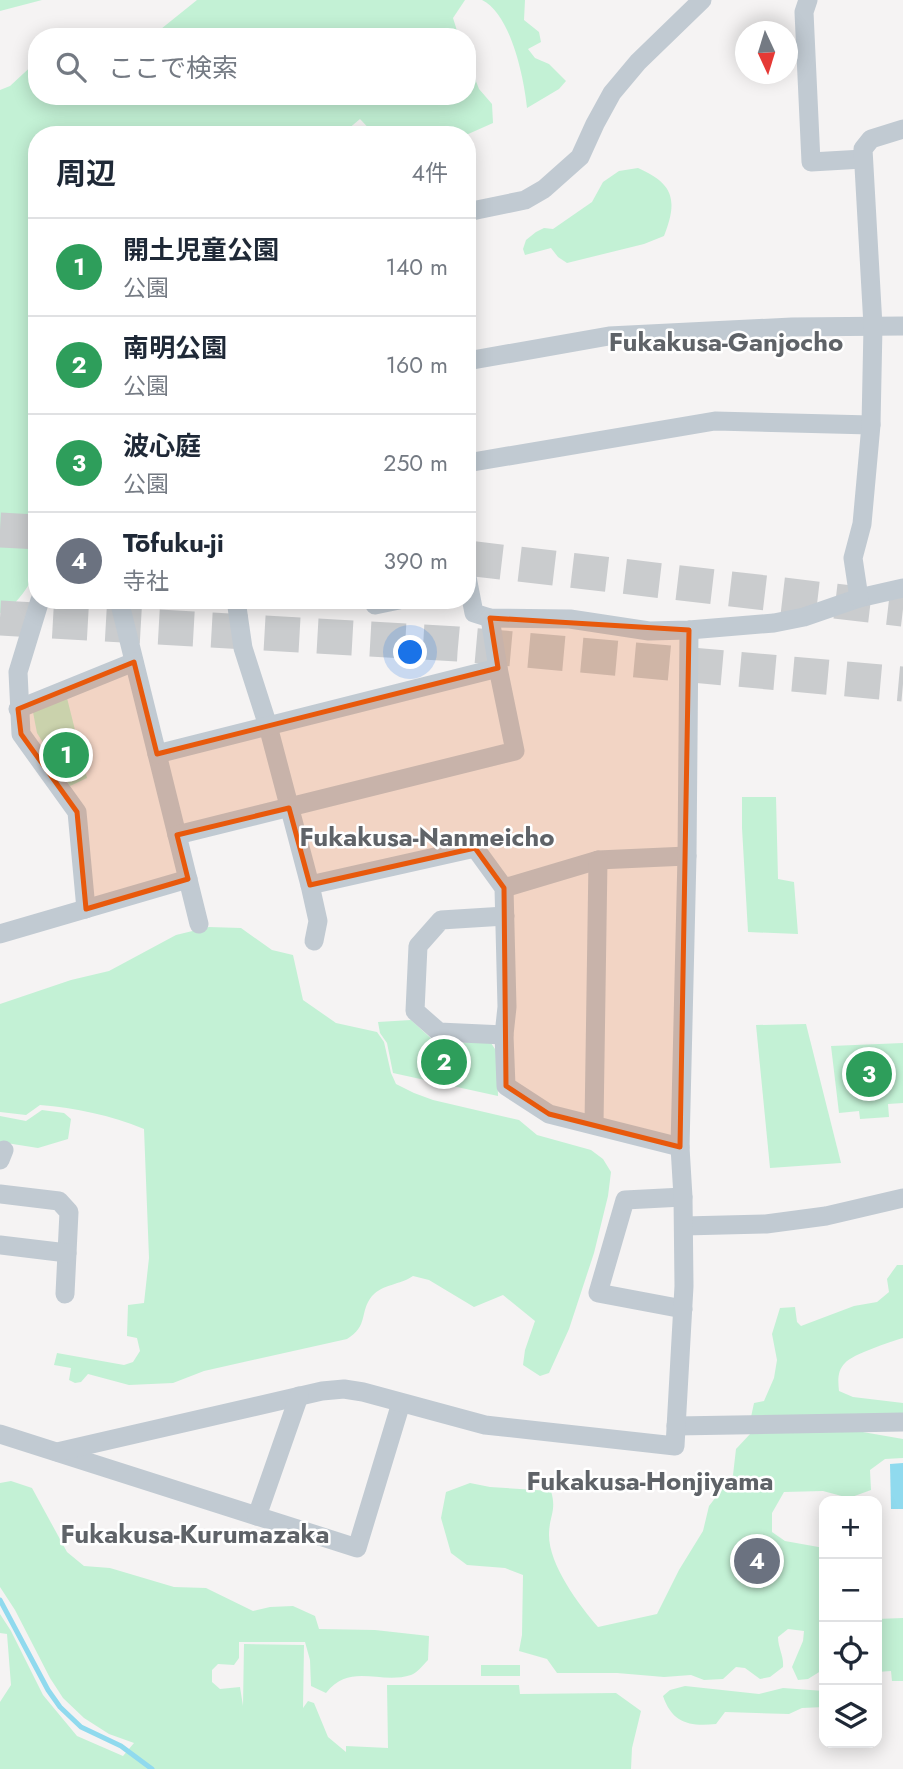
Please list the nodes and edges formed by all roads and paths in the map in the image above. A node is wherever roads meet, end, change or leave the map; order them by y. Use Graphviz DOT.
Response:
graph roads {
  1 [pos="702,0"];
  2 [pos="808,0"];
  3 [pos="903,129"];
  4 [pos="863,159"];
  5 [pos="476,210"];
  6 [pos="873,326"];
  7 [pos="903,326"];
  8 [pos="476,359"];
  9 [pos="871,425"];
  10 [pos="476,461"];
  11 [pos="903,588"];
  12 [pos="859,598"];
  13 [pos="37,609"];
  14 [pos="121,609"];
  15 [pos="237,609"];
  16 [pos="473,609"];
  17 [pos="490,618"];
  18 [pos="688,630"];
  19 [pos="134,662"];
  20 [pos="498,668"];
  21 [pos="18,709"];
  22 [pos="268,726"];
  23 [pos="157,754"];
  24 [pos="289,808"];
  25 [pos="177,835"];
  26 [pos="687,856"];
  27 [pos="598,860"];
  28 [pos="188,879"];
  29 [pos="310,885"];
  30 [pos="504,888"];
  31 [pos="86,909"];
  32 [pos="505,916"];
  33 [pos="199,924"];
  34 [pos="0,934"];
  35 [pos="314,941"];
  36 [pos="503,1035"];
  37 [pos="594,1124"];
  38 [pos="680,1147"];
  39 [pos="0,1194"];
  40 [pos="683,1197"];
  41 [pos="903,1198"];
  42 [pos="684,1226"];
  43 [pos="0,1245"];
  44 [pos="67,1253"];
  45 [pos="65,1294"];
  46 [pos="683,1309"];
  47 [pos="299,1396"];
  48 [pos="401,1403"];
  49 [pos="903,1422"];
  50 [pos="676,1426"];
  51 [pos="0,1434"];
  52 [pos="57,1452"];
  53 [pos="257,1516"];
  1 -- 5 [label="street"];
  2 -- 4 [label="street"];
  3 -- 4 [label="street"];
  4 -- 6 [label="street"];
  6 -- 7 [label="street"];
  6 -- 8 [label="street"];
  6 -- 9 [label="street"];
  9 -- 10 [label="street"];
  9 -- 12 [label="street"];
  11 -- 12 [label="street"];
  12 -- 18 [label="street"];
  13 -- 21 [label="street"];
  14 -- 19 [label="street"];
  15 -- 22 [label="street"];
  16 -- 17 [label="street"];
  17 -- 18 [label="street"];
  17 -- 20 [label="street"];
  18 -- 26 [label="street"];
  19 -- 21 [label="street"];
  19 -- 23 [label="street"];
  20 -- 22 [label="street"];
  20 -- 24 [label="street"];
  21 -- 31 [label="street"];
  22 -- 23 [label="street"];
  22 -- 24 [label="street"];
  23 -- 25 [label="street"];
  24 -- 25 [label="street"];
  24 -- 29 [label="street"];
  25 -- 28 [label="street"];
  26 -- 27 [label="street"];
  26 -- 38 [label="street"];
  27 -- 30 [label="street"];
  27 -- 37 [label="street"];
  28 -- 31 [label="street"];
  28 -- 33 [label="street"];
  29 -- 30 [label="street"];
  29 -- 35 [label="street"];
  30 -- 32 [label="street"];
  31 -- 34 [label="street"];
  32 -- 36 [label="street"];
  32 -- 36 [label="street"];
  36 -- 37 [label="street"];
  37 -- 38 [label="street"];
  38 -- 40 [label="street"];
  39 -- 44 [label="street"];
  40 -- 42 [label="street"];
  40 -- 46 [label="street"];
  41 -- 42 [label="street"];
  42 -- 46 [label="street"];
  43 -- 44 [label="street"];
  44 -- 45 [label="street"];
  46 -- 50 [label="street"];
  47 -- 48 [label="street"];
  47 -- 52 [label="street"];
  47 -- 53 [label="street"];
  48 -- 50 [label="street"];
  48 -- 53 [label="street"];
  49 -- 50 [label="street"];
  51 -- 52 [label="street"];
  52 -- 53 [label="street"];
}
